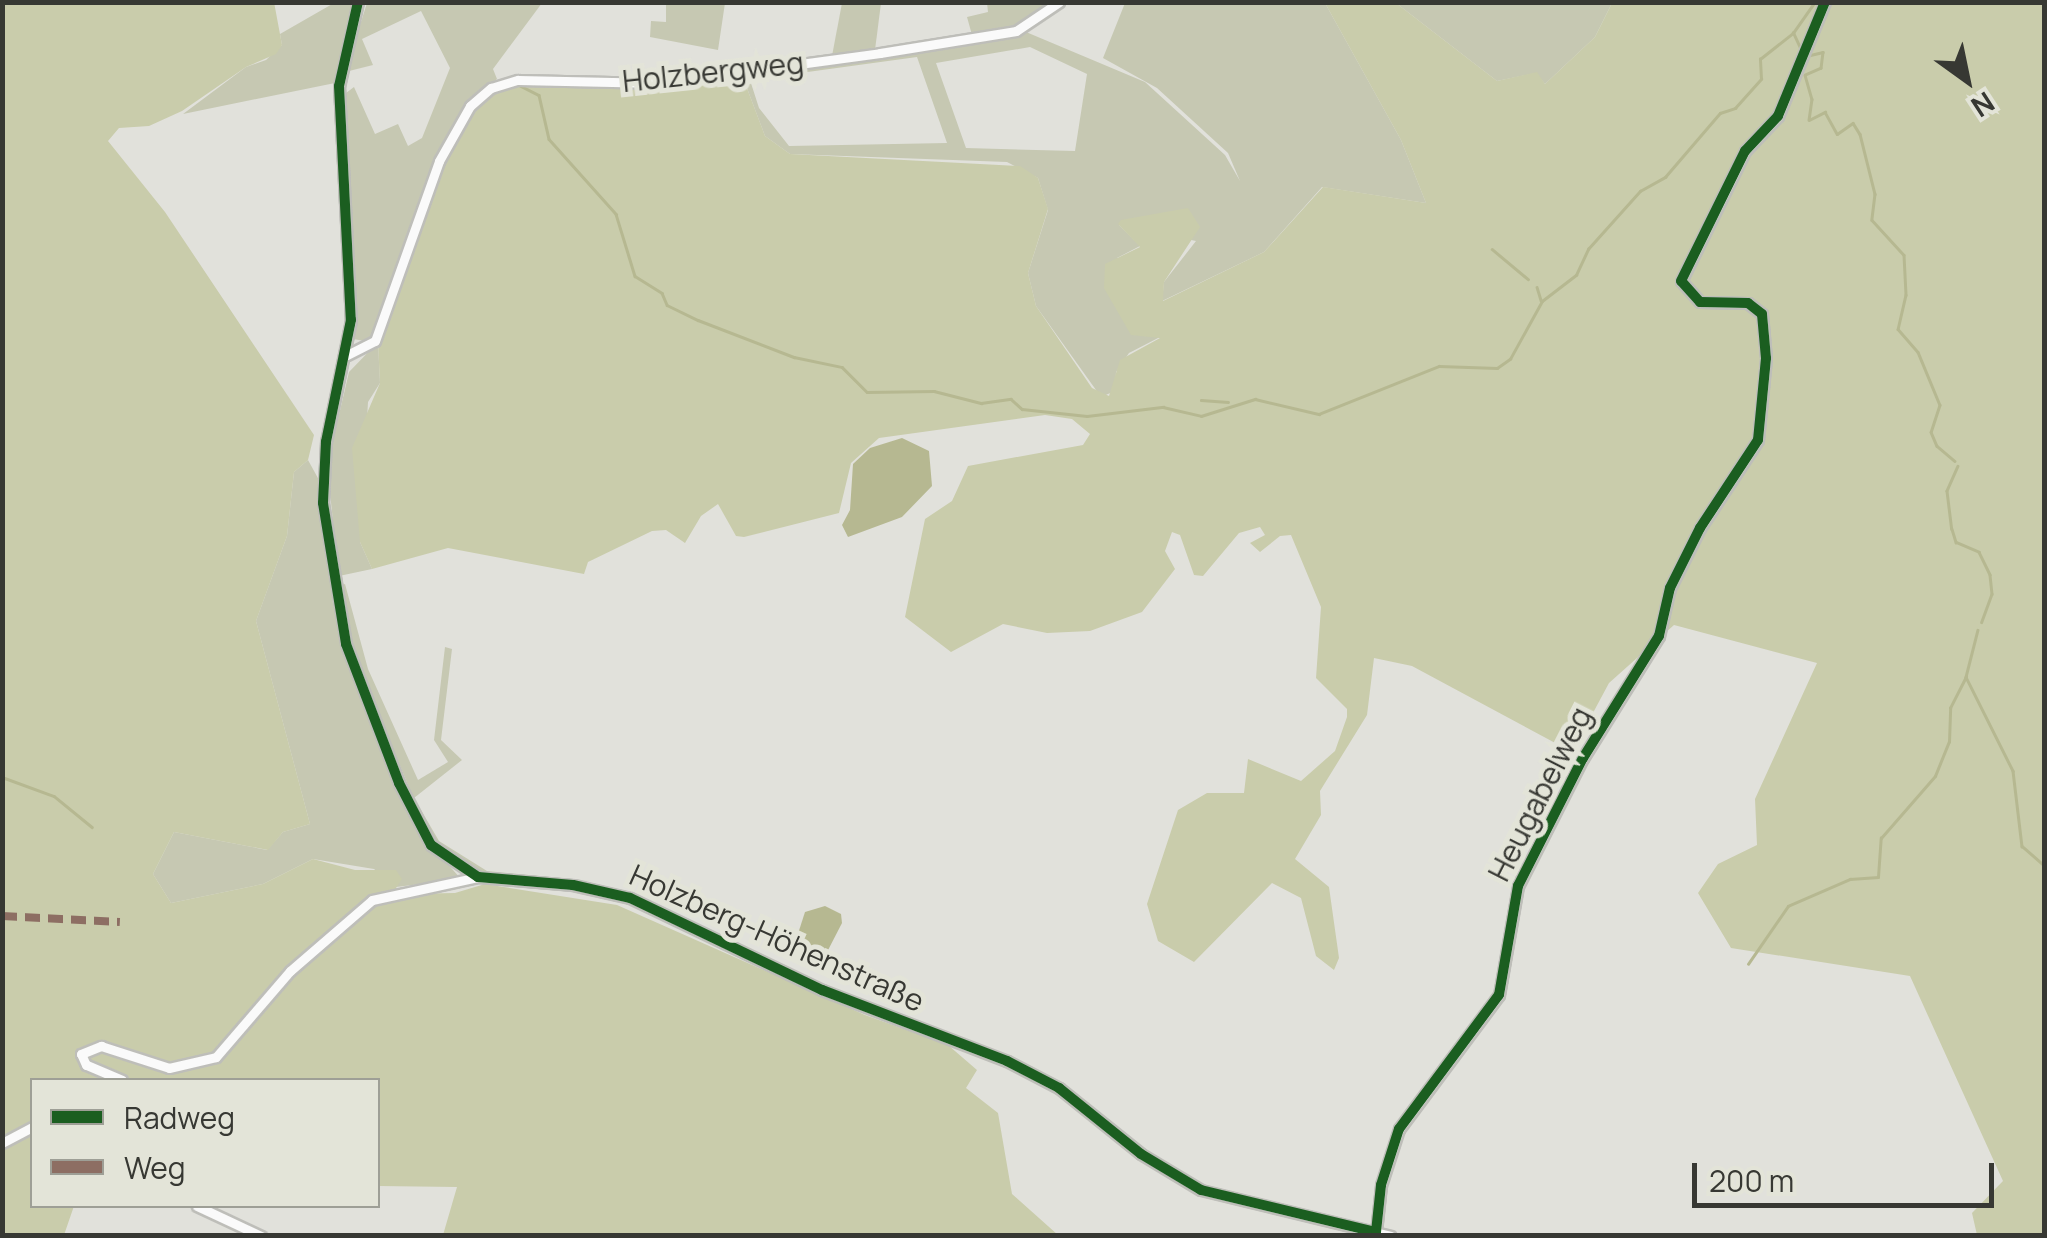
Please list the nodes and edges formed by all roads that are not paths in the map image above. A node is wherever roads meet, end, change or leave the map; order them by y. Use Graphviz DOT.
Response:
graph roads {
  1 [pos="358,2"];
  2 [pos="1059,2"];
  3 [pos="1825,2"];
  4 [pos="348,356"];
  5 [pos="478,877"];
  6 [pos="117,1078"];
  7 [pos="30,1128"];
  8 [pos="2,1143"];
  9 [pos="202,1208"];
  10 [pos="1376,1232"];
  11 [pos="261,1236"];
  12 [pos="1391,1236"];
  1 -- 4 [label="street, Holzberg-Höhenstraße"];
  2 -- 4 [label="street, Holzbergweg"];
  3 -- 10 [label="street, Heugabelweg"];
  4 -- 5 [label="street, Holzberg-Höhenstraße"];
  5 -- 6 [label="street"];
  5 -- 10 [label="street, Holzberg-Höhenstraße"];
  7 -- 8 [label="street"];
  9 -- 11 [label="street"];
  10 -- 12 [label="street, Holzberg-Höhenstraße"];
}
